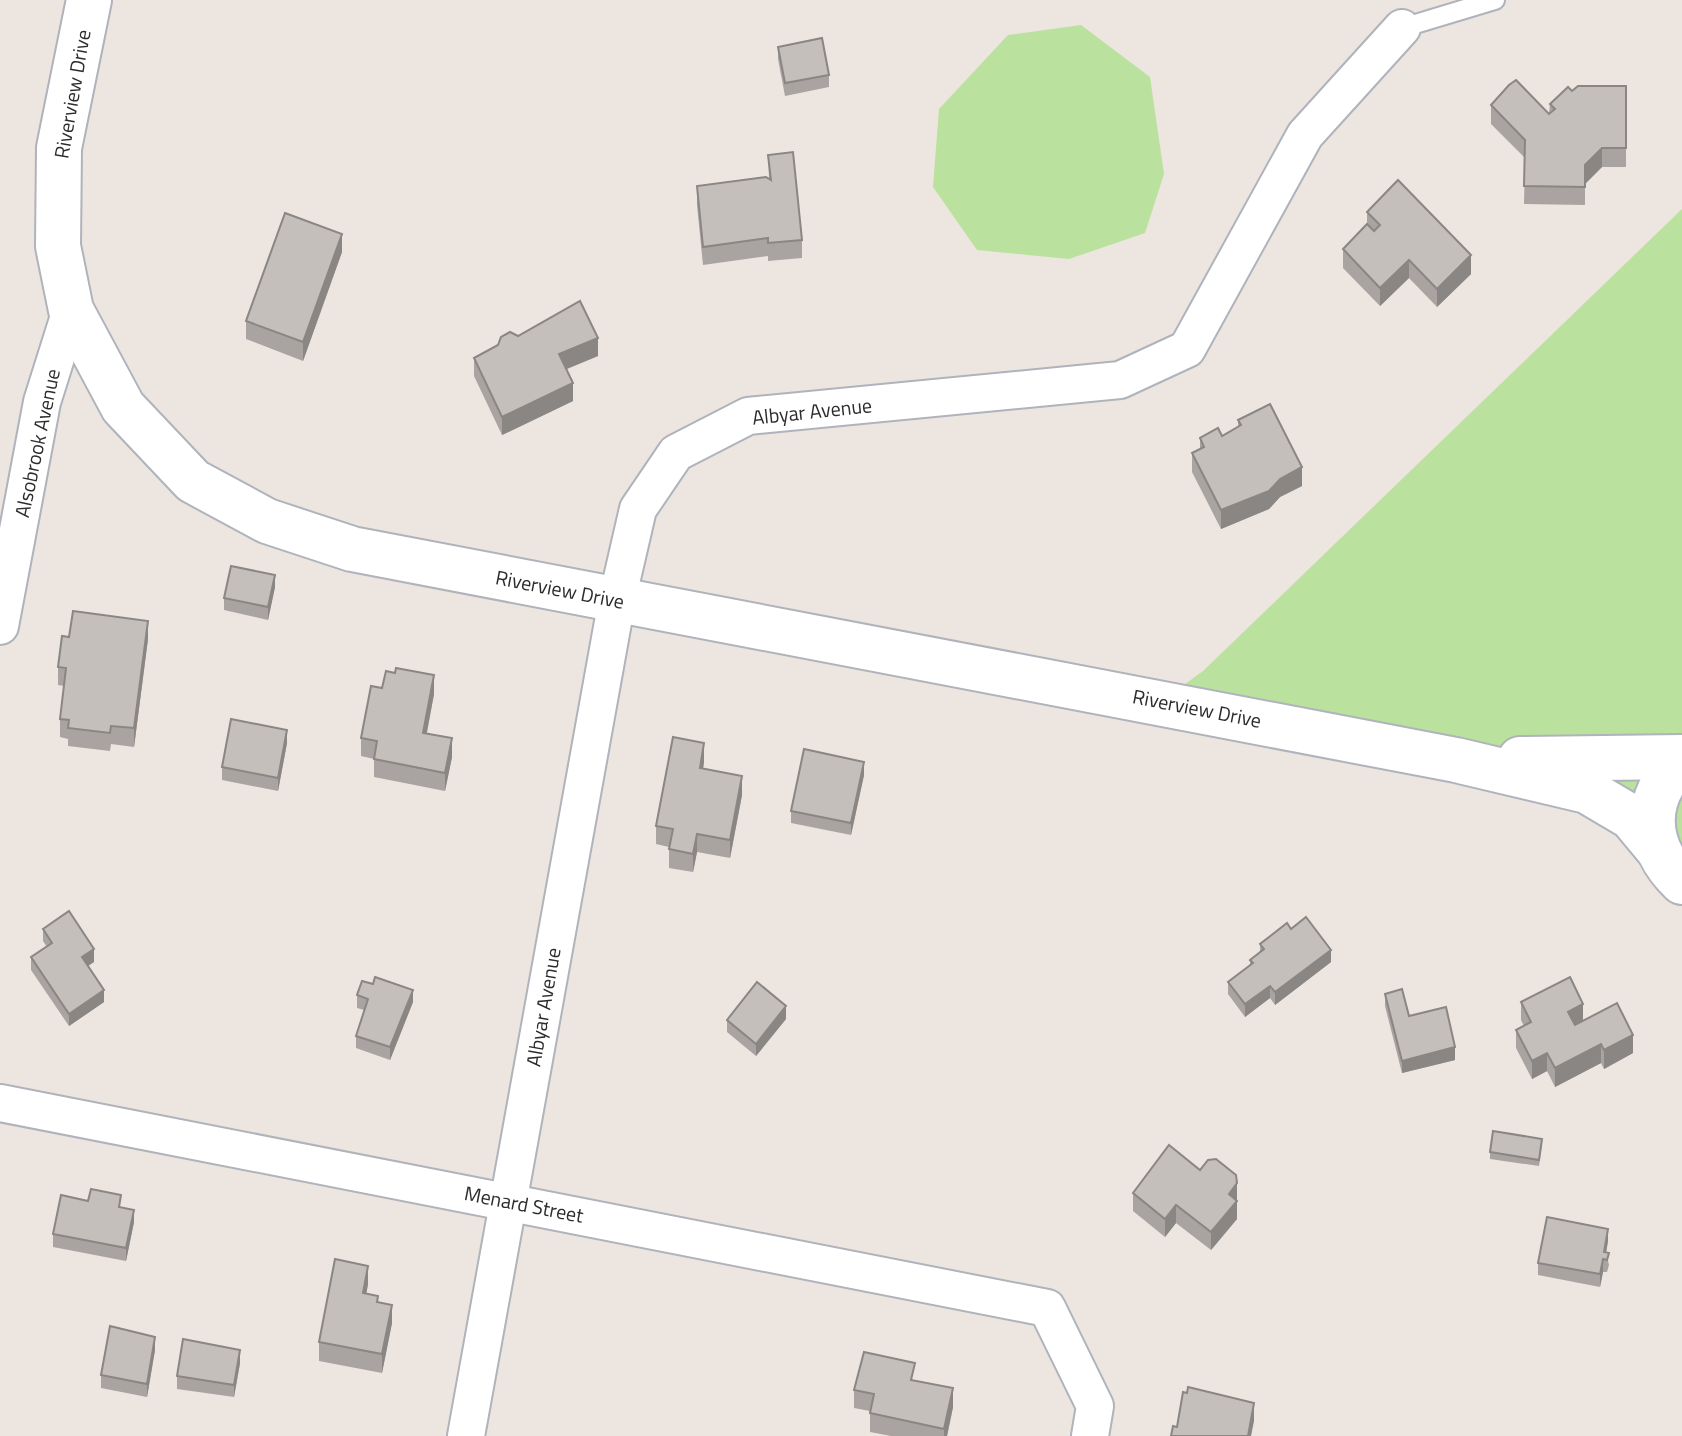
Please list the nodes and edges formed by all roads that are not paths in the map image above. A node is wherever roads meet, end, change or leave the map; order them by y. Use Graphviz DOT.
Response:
graph roads {
  1 [pos="89,0"];
  2 [pos="1495,0"];
  3 [pos="1402,28"];
  4 [pos="71,310"];
  5 [pos="617,600"];
  6 [pos="0,626"];
  7 [pos="1682,759"];
  8 [pos="1456,760"];
  9 [pos="1656,847"];
  10 [pos="1682,882"];
  11 [pos="0,1103"];
  12 [pos="508,1201"];
  13 [pos="466,1436"];
  14 [pos="1090,1436"];
  1 -- 4 [label="street, Riverview Drive"];
  2 -- 3 [label="lane"];
  3 -- 5 [label="street, Albyar Avenue"];
  4 -- 5 [label="street, Riverview Drive"];
  4 -- 6 [label="street, Alsobrook Avenue"];
  5 -- 8 [label="street, Riverview Drive"];
  5 -- 12 [label="street, Albyar Avenue"];
  7 -- 8 [label="street, Riverview Drive"];
  7 -- 9 [label="street, Riverview Drive"];
  8 -- 9 [label="street, Riverview Drive"];
  9 -- 10 [label="street, Riverview Drive"];
  11 -- 12 [label="street, Menard Street"];
  12 -- 13 [label="street, Albyar Avenue"];
  12 -- 14 [label="street, Menard Street"];
}
